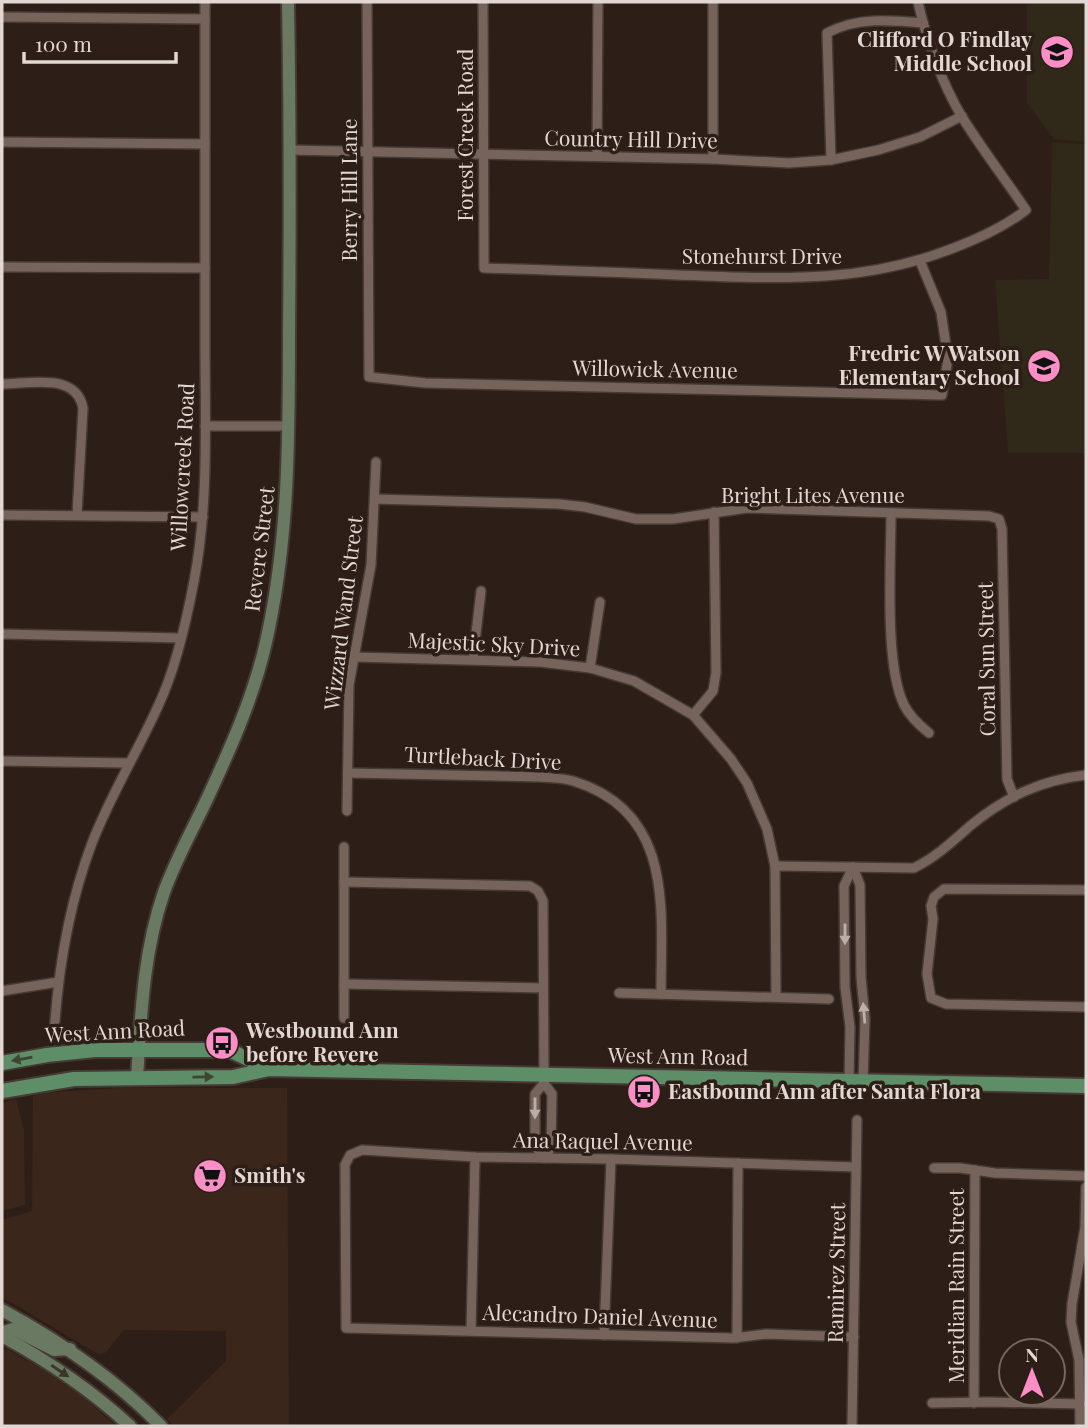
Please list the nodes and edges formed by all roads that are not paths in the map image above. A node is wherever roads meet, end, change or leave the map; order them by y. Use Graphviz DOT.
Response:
graph roads {
  1 [pos="205,2"];
  2 [pos="288,2"];
  3 [pos="367,2"];
  4 [pos="483,2"];
  5 [pos="598,2"];
  6 [pos="713,2"];
  7 [pos="918,2"];
  8 [pos="2,17"];
  9 [pos="205,19"];
  10 [pos="923,23"];
  11 [pos="962,116"];
  12 [pos="2,142"];
  13 [pos="205,144"];
  14 [pos="290,150"];
  15 [pos="367,153"];
  16 [pos="483,155"];
  17 [pos="597,156"];
  18 [pos="713,159"];
  19 [pos="831,160"];
  20 [pos="920,261"];
  21 [pos="2,267"];
  22 [pos="205,268"];
  23 [pos="484,268"];
  24 [pos="369,377"];
  25 [pos="2,384"];
  26 [pos="205,426"];
  27 [pos="289,426"];
  28 [pos="376,462"];
  29 [pos="375,499"];
  30 [pos="714,512"];
  31 [pos="891,513"];
  32 [pos="2,515"];
  33 [pos="77,515"];
  34 [pos="203,517"];
  35 [pos="999,519"];
  36 [pos="481,591"];
  37 [pos="600,602"];
  38 [pos="2,634"];
  39 [pos="181,638"];
  40 [pos="355,657"];
  41 [pos="473,659"];
  42 [pos="590,667"];
  43 [pos="693,715"];
  44 [pos="929,733"];
  45 [pos="2,761"];
  46 [pos="128,762"];
  47 [pos="348,772"];
  48 [pos="1086,775"];
  49 [pos="1014,797"];
  50 [pos="347,811"];
  51 [pos="344,847"];
  52 [pos="775,866"];
  53 [pos="853,867"];
  54 [pos="344,882"];
  55 [pos="1086,890"];
  56 [pos="58,982"];
  57 [pos="344,985"];
  58 [pos="543,988"];
  59 [pos="2,991"];
  60 [pos="619,993"];
  61 [pos="662,994"];
  62 [pos="776,997"];
  63 [pos="830,999"];
  64 [pos="1086,1007"];
  65 [pos="344,1018"];
  66 [pos="54,1035"];
  67 [pos="139,1049"];
  68 [pos="2,1063"];
  69 [pos="269,1069"];
  70 [pos="137,1078"];
  71 [pos="544,1079"];
  72 [pos="856,1081"];
  73 [pos="1086,1086"];
  74 [pos="2,1091"];
  75 [pos="857,1120"];
  76 [pos="475,1157"];
  77 [pos="544,1158"];
  78 [pos="611,1159"];
  79 [pos="738,1163"];
  80 [pos="856,1167"];
  81 [pos="934,1168"];
  82 [pos="975,1170"];
  83 [pos="1086,1176"];
  84 [pos="1086,1187"];
  85 [pos="4,1313"];
  86 [pos="346,1328"];
  87 [pos="471,1331"];
  88 [pos="2,1334"];
  89 [pos="604,1335"];
  90 [pos="854,1337"];
  91 [pos="737,1338"];
  92 [pos="70,1349"];
  93 [pos="932,1403"];
  94 [pos="974,1403"];
  95 [pos="1081,1404"];
  96 [pos="130,1426"];
  97 [pos="161,1426"];
  98 [pos="852,1426"];
  99 [pos="1080,1426"];
  1 -- 9 [label="street, Willowcreek Road"];
  2 -- 14 [label="street, Revere Street"];
  3 -- 15 [label="street, Berry Hill Lane"];
  4 -- 16 [label="street, Forest Creek Road"];
  5 -- 17 [label="street"];
  6 -- 18 [label="street"];
  7 -- 10 [label="street"];
  8 -- 9 [label="street"];
  9 -- 13 [label="street, Willowcreek Road"];
  10 -- 11 [label="street"];
  10 -- 19 [label="street"];
  11 -- 19 [label="street, Country Hill Drive"];
  11 -- 20 [label="street, Stonehurst Drive"];
  12 -- 13 [label="street"];
  13 -- 22 [label="street, Willowcreek Road"];
  14 -- 15 [label="street, Country Hill Drive"];
  14 -- 27 [label="street, Revere Street"];
  15 -- 16 [label="street, Country Hill Drive"];
  15 -- 24 [label="street, Berry Hill Lane"];
  16 -- 17 [label="street, Country Hill Drive"];
  16 -- 23 [label="street, Forest Creek Road"];
  17 -- 18 [label="street, Country Hill Drive"];
  18 -- 19 [label="street, Country Hill Drive"];
  20 -- 23 [label="street, Stonehurst Drive"];
  20 -- 24 [label="street, Willowick Avenue"];
  21 -- 22 [label="street"];
  22 -- 26 [label="street, Willowcreek Road"];
  25 -- 33 [label="street"];
  26 -- 27 [label="street"];
  26 -- 34 [label="street, Willowcreek Road"];
  27 -- 67 [label="street, Revere Street"];
  28 -- 29 [label="street, Wizzard Wand Street"];
  29 -- 30 [label="street, Bright Lites Avenue"];
  29 -- 40 [label="street, Wizzard Wand Street"];
  30 -- 31 [label="street, Bright Lites Avenue"];
  30 -- 43 [label="street"];
  31 -- 35 [label="street, Bright Lites Avenue"];
  31 -- 44 [label="street"];
  32 -- 33 [label="street"];
  33 -- 34 [label="street"];
  34 -- 39 [label="street, Willowcreek Road"];
  35 -- 49 [label="street, Coral Sun Street"];
  36 -- 41 [label="street"];
  37 -- 42 [label="street"];
  38 -- 39 [label="street"];
  39 -- 46 [label="street, Willowcreek Road"];
  40 -- 41 [label="street, Majestic Sky Drive"];
  40 -- 47 [label="street, Wizzard Wand Street"];
  41 -- 42 [label="street, Majestic Sky Drive"];
  42 -- 43 [label="street, Majestic Sky Drive"];
  43 -- 52 [label="street, Majestic Sky Drive"];
  45 -- 46 [label="street"];
  46 -- 56 [label="street, Willowcreek Road"];
  47 -- 50 [label="street, Wizzard Wand Street"];
  47 -- 61 [label="street, Turtleback Drive"];
  48 -- 49 [label="street"];
  49 -- 53 [label="street"];
  51 -- 54 [label="street"];
  52 -- 53 [label="street"];
  52 -- 62 [label="street, Majestic Sky Drive"];
  72 -- 53 [label="street, one-way"];
  53 -- 72 [label="street, one-way"];
  54 -- 57 [label="street"];
  54 -- 58 [label="street"];
  55 -- 64 [label="street"];
  56 -- 59 [label="street"];
  56 -- 66 [label="street, Willowcreek Road"];
  57 -- 58 [label="street"];
  57 -- 65 [label="street"];
  58 -- 71 [label="street"];
  60 -- 61 [label="street"];
  61 -- 62 [label="street"];
  62 -- 63 [label="street"];
  67 -- 68 [label="main road, West Ann Road, one-way"];
  67 -- 69 [label="main road, West Ann Road"];
  67 -- 70 [label="street, Revere Street"];
  70 -- 69 [label="main road, West Ann Road, one-way"];
  69 -- 71 [label="main road, West Ann Road"];
  70 -- 74 [label="main road, West Ann Road"];
  71 -- 72 [label="main road, West Ann Road"];
  71 -- 77 [label="street"];
  71 -- 77 [label="street, one-way"];
  72 -- 73 [label="main road, West Ann Road"];
  75 -- 80 [label="street, Ramirez Street"];
  76 -- 77 [label="street, Ana Raquel Avenue"];
  76 -- 86 [label="street, Ana Raquel Avenue"];
  76 -- 87 [label="street"];
  77 -- 78 [label="street, Ana Raquel Avenue"];
  78 -- 79 [label="street, Ana Raquel Avenue"];
  78 -- 89 [label="street"];
  79 -- 80 [label="street, Ana Raquel Avenue"];
  79 -- 91 [label="street"];
  80 -- 90 [label="street, Ramirez Street"];
  81 -- 82 [label="street"];
  82 -- 83 [label="street"];
  82 -- 94 [label="street, Meridian Rain Street"];
  84 -- 95 [label="street"];
  85 -- 92 [label="street"];
  86 -- 87 [label="street, Alecandro Daniel Avenue"];
  87 -- 89 [label="street, Alecandro Daniel Avenue"];
  88 -- 92 [label="street"];
  88 -- 96 [label="street, one-way"];
  89 -- 91 [label="street, Alecandro Daniel Avenue"];
  90 -- 91 [label="street, Alecandro Daniel Avenue"];
  90 -- 98 [label="street, Ramirez Street"];
  92 -- 97 [label="street"];
  93 -- 94 [label="street"];
  94 -- 95 [label="street"];
  95 -- 99 [label="street"];
}
